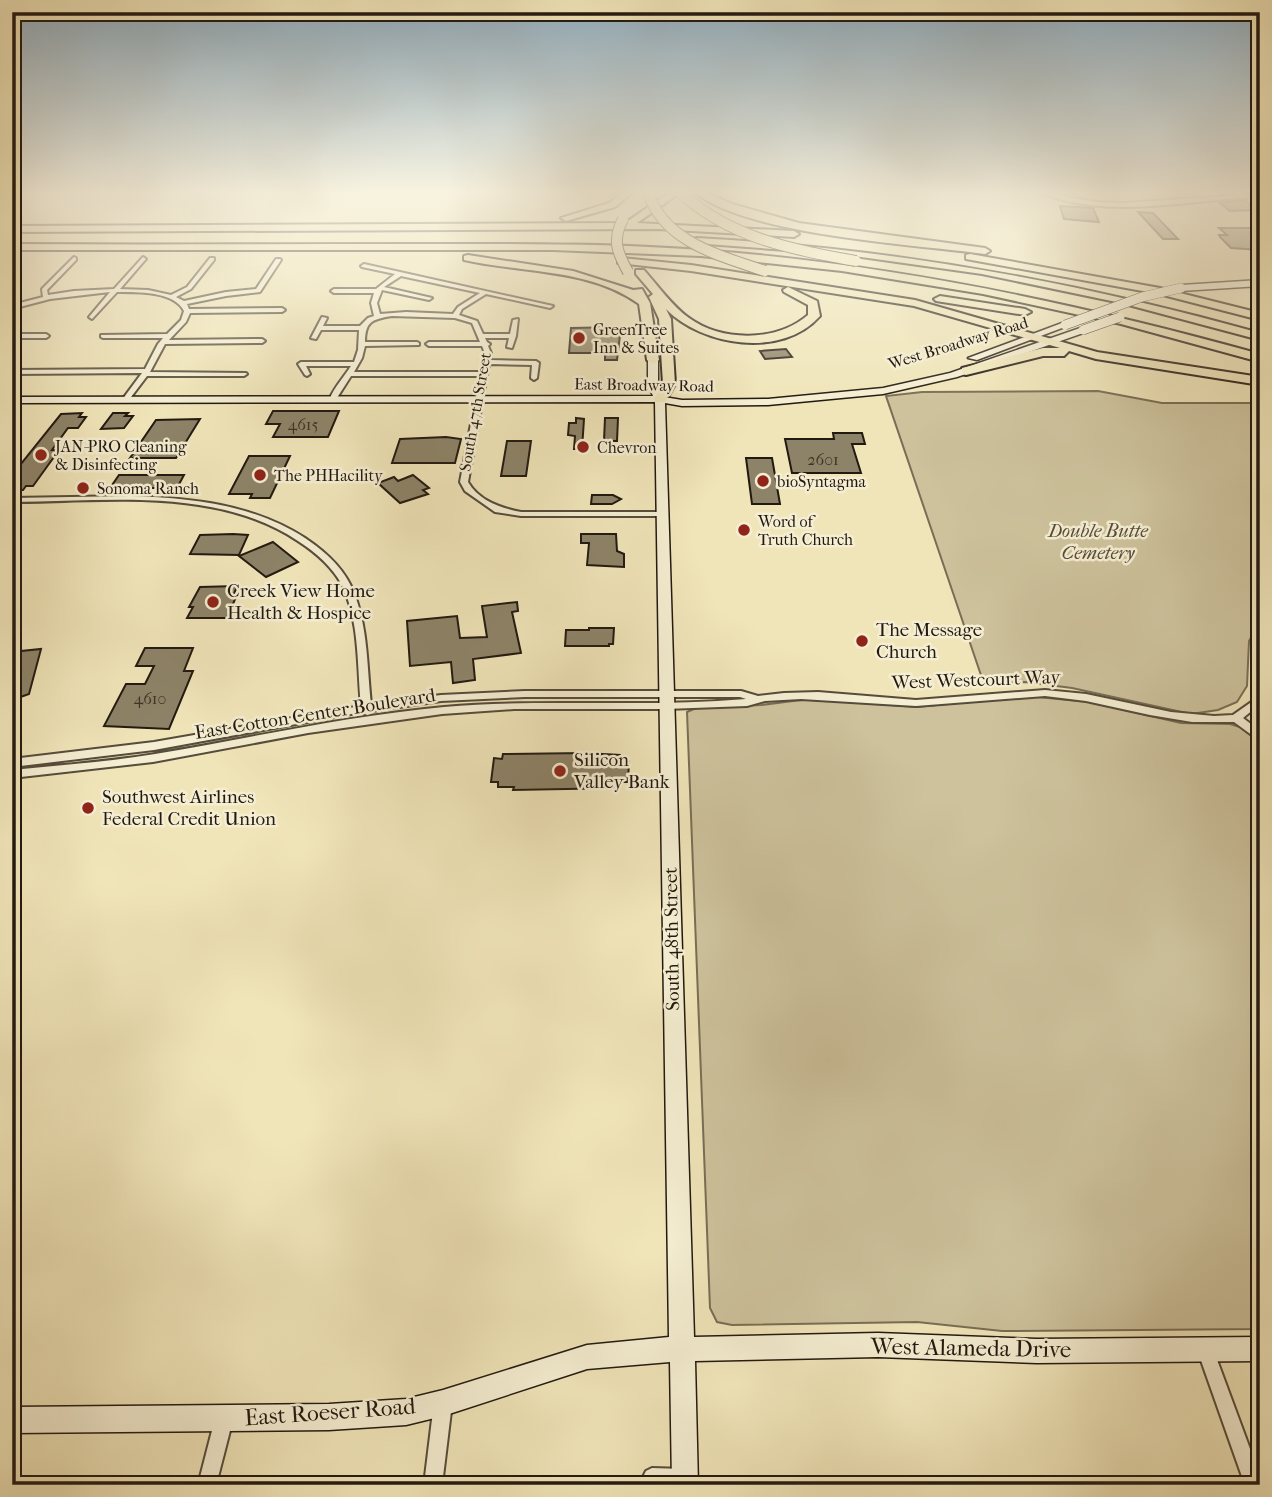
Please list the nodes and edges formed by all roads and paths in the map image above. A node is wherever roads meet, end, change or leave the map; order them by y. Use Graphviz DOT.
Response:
graph roads {
  1 [pos="71,262"];
  2 [pos="140,262"];
  3 [pos="205,262"];
  4 [pos="277,262"];
  5 [pos="492,262"];
  6 [pos="630,262"];
  7 [pos="632,262"];
  8 [pos="741,262"];
  9 [pos="778,262"];
  10 [pos="850,262"];
  11 [pos="919,262"];
  12 [pos="980,262"];
  13 [pos="1007,262"];
  14 [pos="1040,262"];
  15 [pos="364,266"];
  16 [pos="634,272"];
  17 [pos="400,274"];
  18 [pos="744,276"];
  19 [pos="1260,283"];
  20 [pos="378,290"];
  21 [pos="1260,290"];
  22 [pos="334,291"];
  23 [pos="114,292"];
  24 [pos="485,292"];
  25 [pos="1158,292"];
  26 [pos="14,295"];
  27 [pos="46,297"];
  28 [pos="172,297"];
  29 [pos="429,298"];
  30 [pos="27,301"];
  31 [pos="644,303"];
  32 [pos="550,306"];
  33 [pos="12,307"];
  34 [pos="185,307"];
  35 [pos="282,310"];
  36 [pos="456,316"];
  37 [pos="92,317"];
  38 [pos="378,317"];
  39 [pos="1260,317"];
  40 [pos="324,318"];
  41 [pos="516,320"];
  42 [pos="981,321"];
  43 [pos="320,328"];
  44 [pos="363,328"];
  45 [pos="12,336"];
  46 [pos="46,336"];
  47 [pos="103,336"];
  48 [pos="169,336"];
  49 [pos="482,336"];
  50 [pos="513,336"];
  51 [pos="1033,336"];
  52 [pos="1260,337"];
  53 [pos="314,338"];
  54 [pos="262,341"];
  55 [pos="163,342"];
  56 [pos="1051,342"];
  57 [pos="362,344"];
  58 [pos="417,344"];
  59 [pos="429,344"];
  60 [pos="486,344"];
  61 [pos="1006,346"];
  62 [pos="1260,346"];
  63 [pos="510,347"];
  64 [pos="1111,358"];
  65 [pos="1260,358"];
  66 [pos="653,360"];
  67 [pos="486,362"];
  68 [pos="356,364"];
  69 [pos="1260,370"];
  70 [pos="966,371"];
  71 [pos="12,372"];
  72 [pos="146,373"];
  73 [pos="244,374"];
  74 [pos="307,374"];
  75 [pos="347,374"];
  76 [pos="483,374"];
  77 [pos="534,378"];
  78 [pos="1260,382"];
  79 [pos="660,399"];
  80 [pos="12,400"];
  81 [pos="126,400"];
  82 [pos="333,400"];
  83 [pos="480,400"];
  84 [pos="12,500"];
  85 [pos="662,514"];
  86 [pos="1260,699"];
  87 [pos="666,700"];
  88 [pos="367,708"];
  89 [pos="1236,718"];
  90 [pos="369,720"];
  91 [pos="1260,737"];
  92 [pos="12,763"];
  93 [pos="12,774"];
  94 [pos="682,1348"];
  95 [pos="1205,1349"];
  96 [pos="1260,1349"];
  97 [pos="443,1403"];
  98 [pos="224,1419"];
  99 [pos="12,1420"];
  100 [pos="685,1482"];
  101 [pos="207,1485"];
  102 [pos="433,1485"];
  103 [pos="652,1485"];
  104 [pos="1254,1485"];
  1 -- 27 [label="street"];
  2 -- 23 [label="street"];
  3 -- 28 [label="street"];
  4 -- 34 [label="street"];
  5 -- 31 [label="highway"];
  6 -- 16 [label="highway, South 48th Street"];
  7 -- 18 [label="highway"];
  8 -- 69 [label="highway, bridge"];
  9 -- 65 [label="highway"];
  10 -- 62 [label="highway, bridge"];
  11 -- 52 [label="highway"];
  12 -- 25 [label="highway"];
  13 -- 25 [label="highway"];
  14 -- 25 [label="highway"];
  15 -- 17 [label="street"];
  16 -- 18 [label="highway"];
  16 -- 31 [label="highway, South 48th Street"];
  16 -- 79 [label="highway, South 48th Street"];
  17 -- 20 [label="street"];
  17 -- 24 [label="street"];
  18 -- 42 [label="highway"];
  19 -- 25 [label="main road, West Broadway Road, bridge"];
  20 -- 22 [label="street"];
  20 -- 29 [label="street"];
  20 -- 38 [label="street"];
  21 -- 56 [label="main road, East Broadway Road, bridge"];
  23 -- 27 [label="street"];
  23 -- 28 [label="street"];
  23 -- 37 [label="street"];
  24 -- 32 [label="street"];
  24 -- 36 [label="street"];
  25 -- 39 [label="highway"];
  25 -- 51 [label="main road, West Broadway Road, bridge"];
  26 -- 30 [label="street"];
  27 -- 30 [label="street"];
  28 -- 34 [label="street"];
  30 -- 33 [label="street"];
  31 -- 66 [label="highway, South 48th Street"];
  34 -- 35 [label="street"];
  34 -- 48 [label="street"];
  36 -- 38 [label="street"];
  36 -- 49 [label="street, South 47th Street"];
  38 -- 44 [label="street"];
  40 -- 43 [label="street"];
  41 -- 50 [label="street"];
  42 -- 51 [label="highway"];
  42 -- 61 [label="highway"];
  43 -- 44 [label="street"];
  43 -- 53 [label="street"];
  44 -- 57 [label="street"];
  45 -- 46 [label="street"];
  47 -- 48 [label="street"];
  48 -- 55 [label="street"];
  49 -- 50 [label="street"];
  49 -- 60 [label="street, South 47th Street"];
  50 -- 63 [label="street"];
  51 -- 56 [label="highway"];
  51 -- 61 [label="main road, West Broadway Road"];
  54 -- 55 [label="street"];
  55 -- 72 [label="street"];
  56 -- 64 [label="highway"];
  56 -- 70 [label="main road, East Broadway Road"];
  57 -- 58 [label="street"];
  57 -- 68 [label="street"];
  59 -- 60 [label="street"];
  60 -- 67 [label="street, South 47th Street"];
  61 -- 79 [label="main road, West Broadway Road"];
  64 -- 70 [label="highway"];
  64 -- 78 [label="highway"];
  66 -- 79 [label="main road, South 48th Street"];
  67 -- 76 [label="street, South 47th Street"];
  67 -- 77 [label="street"];
  68 -- 74 [label="street"];
  68 -- 75 [label="street"];
  70 -- 79 [label="main road, East Broadway Road"];
  71 -- 72 [label="street"];
  72 -- 73 [label="street"];
  72 -- 81 [label="street"];
  75 -- 76 [label="street"];
  75 -- 82 [label="street"];
  76 -- 83 [label="street, South 47th Street"];
  79 -- 83 [label="main road, East Broadway Road"];
  79 -- 85 [label="main road, South 48th Street"];
  80 -- 81 [label="main road, East Broadway Road"];
  81 -- 82 [label="main road, East Broadway Road"];
  82 -- 83 [label="main road, East Broadway Road"];
  83 -- 85 [label="street, South 47th Street"];
  84 -- 88 [label="street"];
  85 -- 87 [label="main road, South 48th Street"];
  86 -- 89 [label="street"];
  87 -- 88 [label="street, East Cotton Center Boulevard"];
  87 -- 89 [label="street, West Westcourt Way"];
  87 -- 90 [label="street, East Cotton Center Boulevard"];
  87 -- 94 [label="main road, South 48th Street"];
  88 -- 90 [label="street"];
  88 -- 92 [label="street, East Cotton Center Boulevard"];
  89 -- 91 [label="street"];
  90 -- 93 [label="street, East Cotton Center Boulevard"];
  94 -- 95 [label="main road, West Alameda Drive"];
  94 -- 97 [label="main road, East Roeser Road"];
  94 -- 100 [label="main road, South 48th Street"];
  95 -- 96 [label="main road, West Alameda Drive"];
  95 -- 104 [label="street"];
  97 -- 98 [label="main road, East Roeser Road"];
  97 -- 102 [label="street"];
  98 -- 99 [label="main road, East Roeser Road"];
  98 -- 101 [label="street"];
  100 -- 103 [label="street, South 48th Street"];
}
